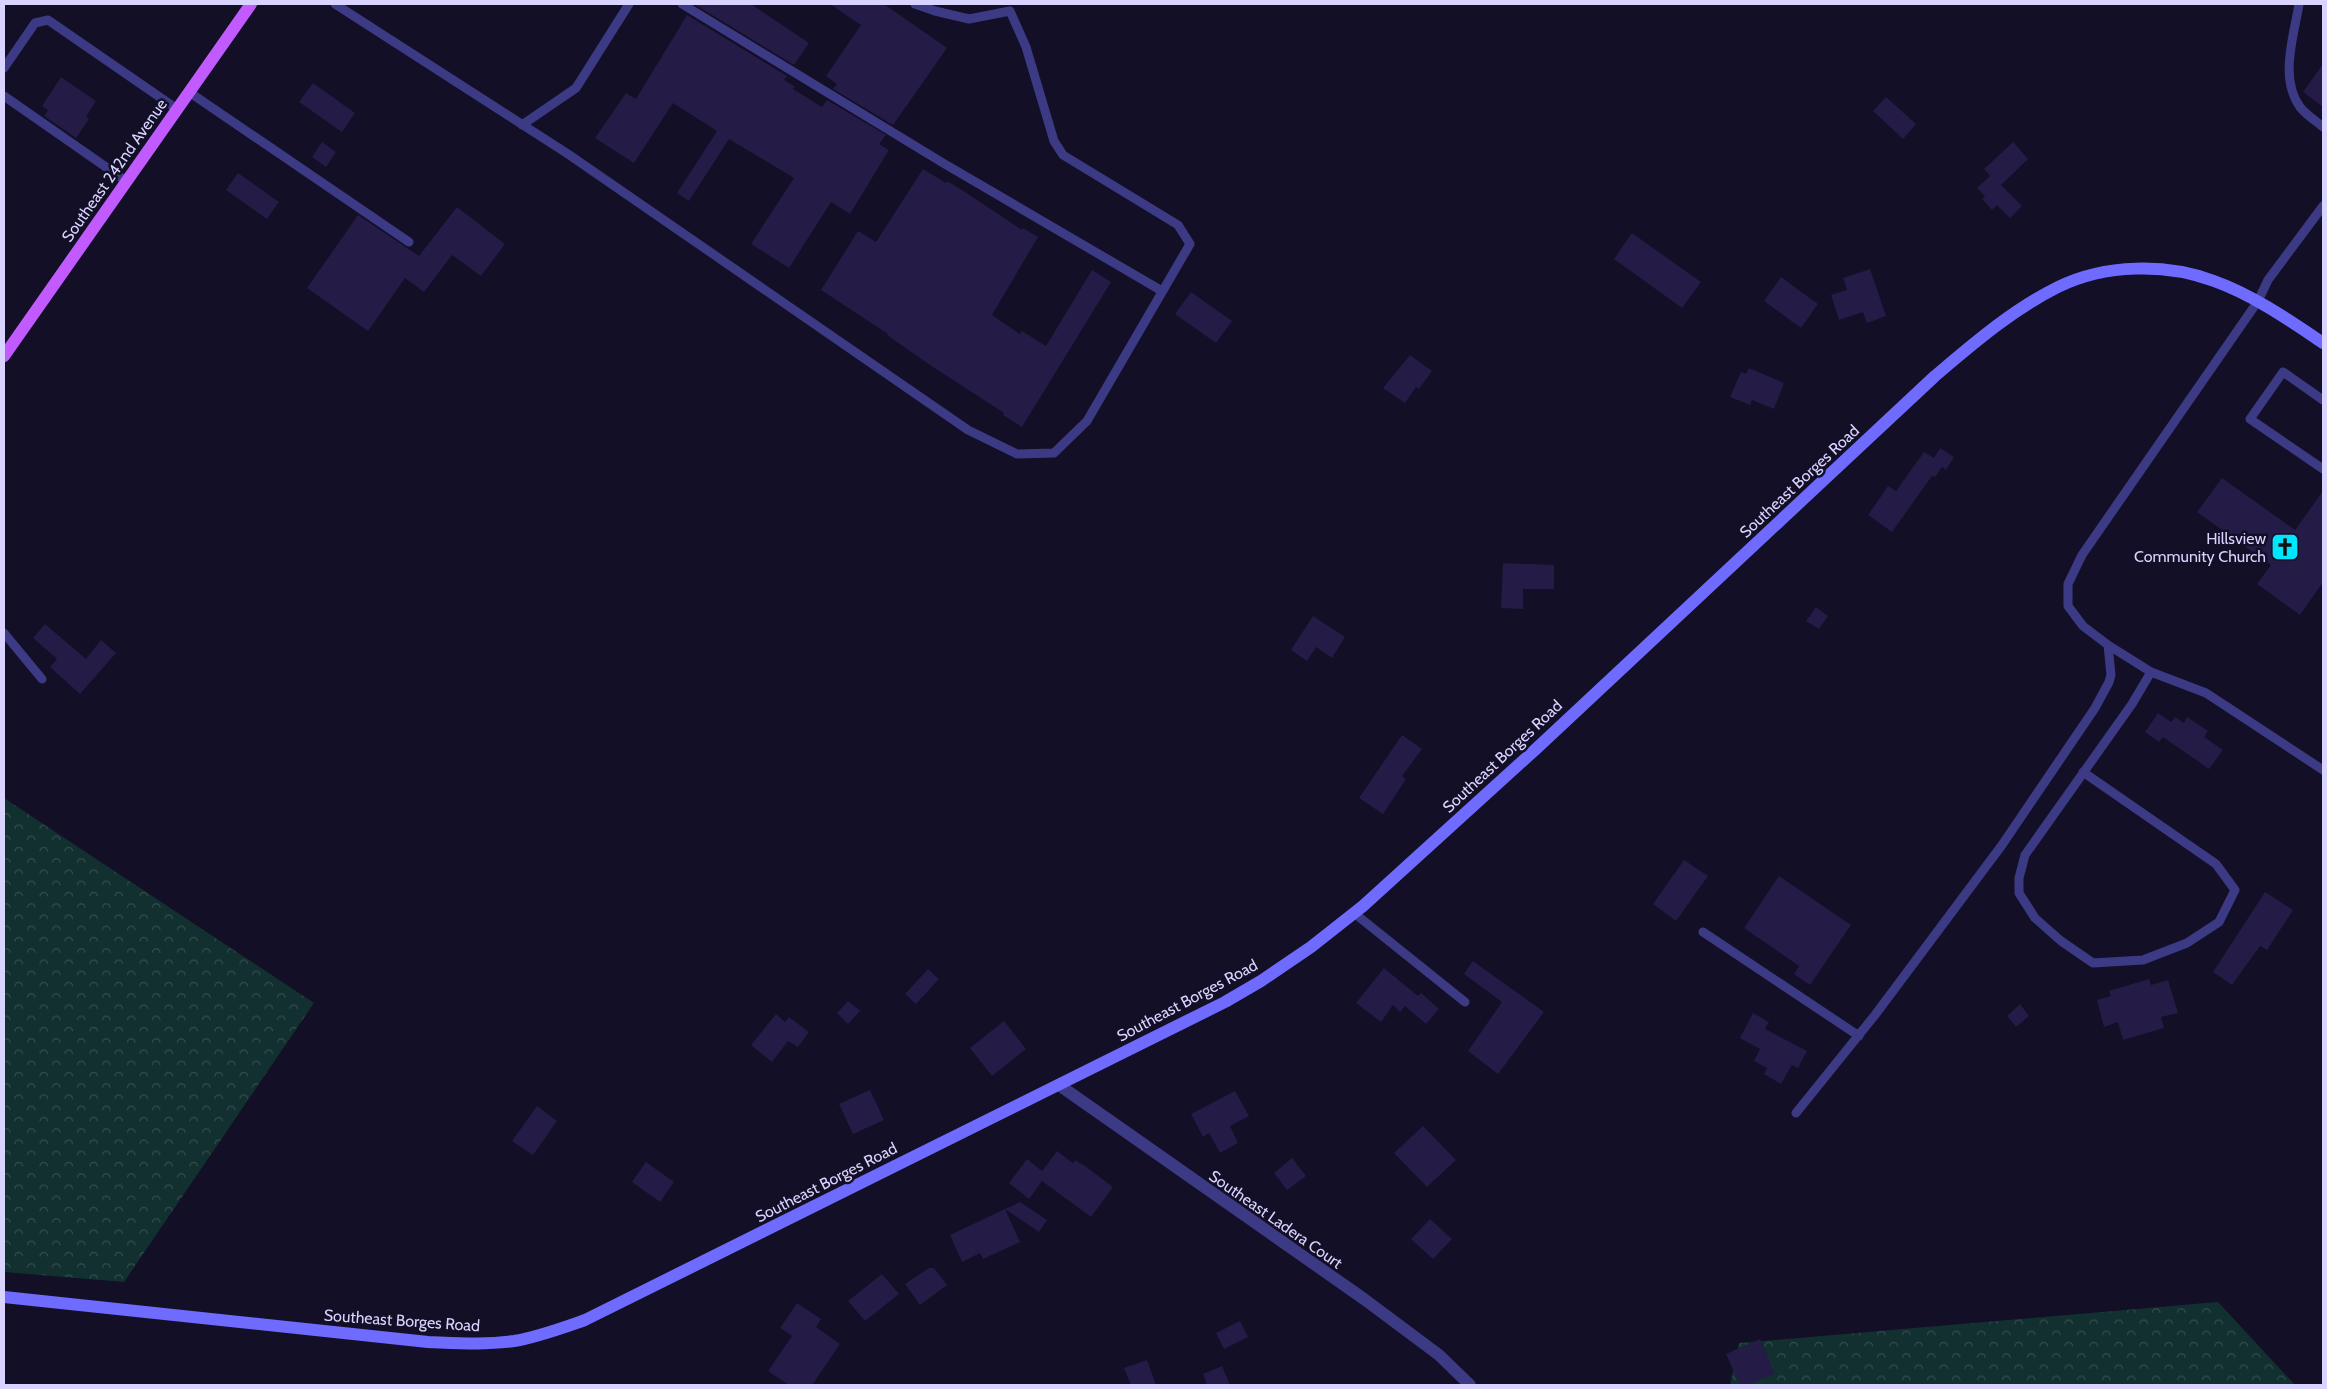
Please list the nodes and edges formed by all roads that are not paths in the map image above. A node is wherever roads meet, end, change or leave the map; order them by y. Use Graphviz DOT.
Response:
graph roads {
  1 [pos="251,4"];
  2 [pos="335,4"];
  3 [pos="629,4"];
  4 [pos="682,4"];
  5 [pos="915,4"];
  6 [pos="2299,4"];
  7 [pos="4,68"];
  8 [pos="189,92"];
  9 [pos="4,96"];
  10 [pos="178,109"];
  11 [pos="522,125"];
  12 [pos="2323,127"];
  13 [pos="126,182"];
  14 [pos="2323,206"];
  15 [pos="409,242"];
  16 [pos="1162,291"];
  17 [pos="2258,301"];
  18 [pos="2323,342"];
  19 [pos="4,356"];
  20 [pos="2323,400"];
  21 [pos="2323,469"];
  22 [pos="4,633"];
  23 [pos="2108,645"];
  24 [pos="2151,672"];
  25 [pos="42,679"];
  26 [pos="2323,770"];
  27 [pos="2083,772"];
  28 [pos="1354,913"];
  29 [pos="1703,932"];
  30 [pos="1465,1002"];
  31 [pos="1858,1036"];
  32 [pos="1059,1085"];
  33 [pos="1796,1113"];
  34 [pos="4,1297"];
  35 [pos="1470,1385"];
  1 -- 8 [label="main road, Southeast 242nd Avenue"];
  2 -- 11 [label="lane"];
  3 -- 11 [label="lane"];
  4 -- 16 [label="lane"];
  5 -- 16 [label="lane"];
  6 -- 12 [label="lane"];
  7 -- 10 [label="lane"];
  8 -- 10 [label="main road, Southeast 242nd Avenue"];
  8 -- 15 [label="lane"];
  9 -- 13 [label="lane"];
  10 -- 13 [label="main road, Southeast 242nd Avenue"];
  11 -- 16 [label="lane"];
  13 -- 19 [label="main road, Southeast 242nd Avenue"];
  14 -- 17 [label="lane"];
  17 -- 18 [label="street, Southeast Borges Road"];
  17 -- 23 [label="lane"];
  17 -- 28 [label="street, Southeast Borges Road"];
  20 -- 21 [label="lane"];
  22 -- 25 [label="lane"];
  23 -- 24 [label="lane"];
  23 -- 31 [label="lane"];
  24 -- 26 [label="lane"];
  24 -- 27 [label="lane"];
  27 -- 27 [label="lane"];
  28 -- 30 [label="lane"];
  28 -- 32 [label="street, Southeast Borges Road"];
  29 -- 31 [label="lane"];
  31 -- 33 [label="lane"];
  32 -- 34 [label="street, Southeast Borges Road"];
  32 -- 35 [label="street, Southeast Ladera Court"];
}
